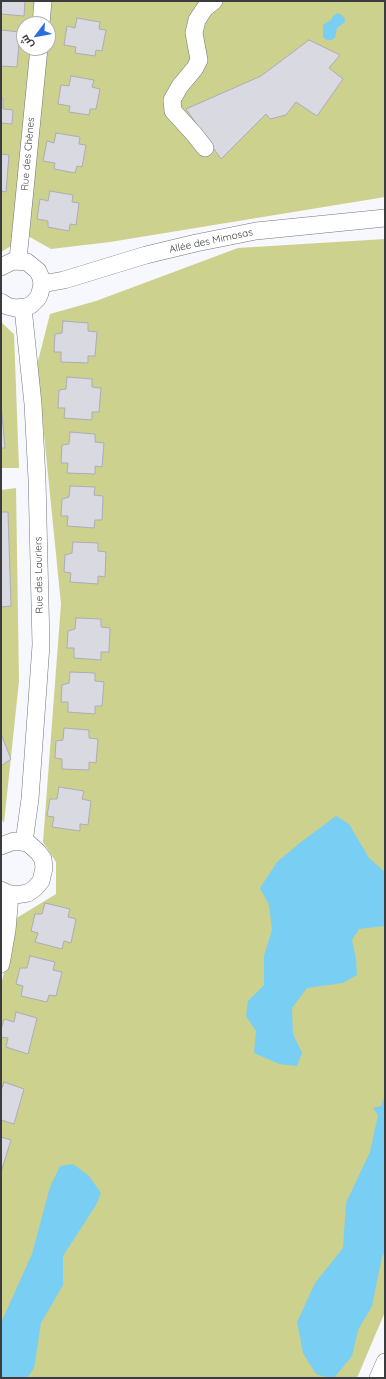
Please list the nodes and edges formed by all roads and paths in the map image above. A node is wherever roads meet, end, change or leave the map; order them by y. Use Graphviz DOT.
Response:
graph roads {
  1 [pos="43,1"];
  2 [pos="214,1"];
  3 [pos="42,16"];
  4 [pos="38,56"];
  5 [pos="206,148"];
  6 [pos="385,218"];
  7 [pos="18,260"];
  8 [pos="1,267"];
  9 [pos="42,284"];
  10 [pos="1,302"];
  11 [pos="23,308"];
  12 [pos="3,841"];
  13 [pos="24,842"];
  14 [pos="6,892"];
  15 [pos="1,964"];
  16 [pos="385,1362"];
  17 [pos="378,1378"];
  1 -- 3 [label="street"];
  2 -- 5 [label="street"];
  4 -- 7 [label="street, Rue des Chènes"];
  6 -- 9 [label="street, Allée des Mimosas"];
  7 -- 8 [label="street"];
  7 -- 9 [label="street"];
  9 -- 11 [label="street"];
  10 -- 11 [label="street"];
  11 -- 13 [label="street, Rue des Lauriers"];
  12 -- 13 [label="street"];
  13 -- 14 [label="street"];
  14 -- 15 [label="street"];
  16 -- 17 [label="street"];
}
